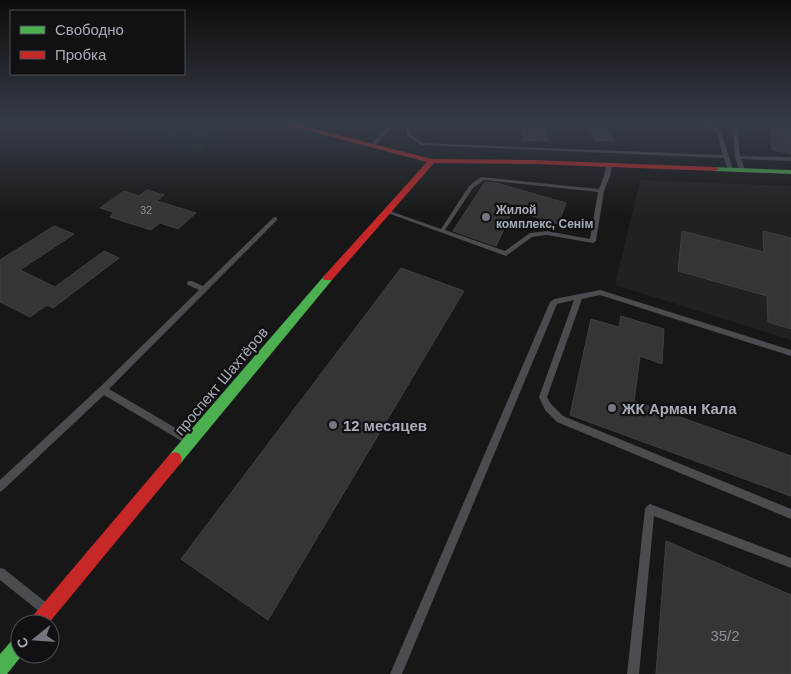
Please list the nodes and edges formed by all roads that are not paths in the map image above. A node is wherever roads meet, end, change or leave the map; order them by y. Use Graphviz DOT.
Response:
graph roads {
  1 [pos="406,154"];
  2 [pos="616,154"];
  3 [pos="669,154"];
  4 [pos="726,157"];
  5 [pos="738,157"];
  6 [pos="791,159"];
  7 [pos="432,161"];
  8 [pos="608,166"];
  9 [pos="622,166"];
  10 [pos="730,169"];
  11 [pos="742,170"];
  12 [pos="791,172"];
  13 [pos="601,192"];
  14 [pos="388,212"];
  15 [pos="275,219"];
  16 [pos="442,231"];
  17 [pos="190,283"];
  18 [pos="204,289"];
  19 [pos="579,296"];
  20 [pos="791,353"];
  21 [pos="103,390"];
  22 [pos="190,441"];
  23 [pos="0,487"];
  24 [pos="791,514"];
  25 [pos="791,564"];
  26 [pos="0,573"];
  27 [pos="48,610"];
  28 [pos="45,614"];
  29 [pos="10,656"];
  30 [pos="0,668"];
  31 [pos="396,674"];
  32 [pos="633,674"];
  1 -- 7 [label="main road"];
  2 -- 9 [label="lane"];
  3 -- 4 [label="lane"];
  4 -- 10 [label="lane"];
  5 -- 6 [label="lane"];
  5 -- 11 [label="lane"];
  7 -- 8 [label="main road"];
  7 -- 14 [label="main road, проспект Шахтёров"];
  8 -- 9 [label="main road"];
  8 -- 13 [label="lane"];
  9 -- 10 [label="main road"];
  10 -- 11 [label="main road"];
  11 -- 12 [label="main road"];
  13 -- 16 [label="lane"];
  13 -- 16 [label="lane"];
  14 -- 16 [label="lane"];
  14 -- 22 [label="main road, проспект Шахтёров"];
  15 -- 18 [label="lane"];
  17 -- 18 [label="lane"];
  18 -- 21 [label="lane"];
  19 -- 20 [label="lane"];
  19 -- 24 [label="lane"];
  19 -- 31 [label="lane"];
  21 -- 22 [label="lane"];
  21 -- 23 [label="lane"];
  22 -- 27 [label="main road, проспект Шахтёров"];
  25 -- 32 [label="lane"];
  26 -- 27 [label="lane"];
  27 -- 28 [label="main road, проспект Шахтёров"];
  29 -- 30 [label="main road"];
}
